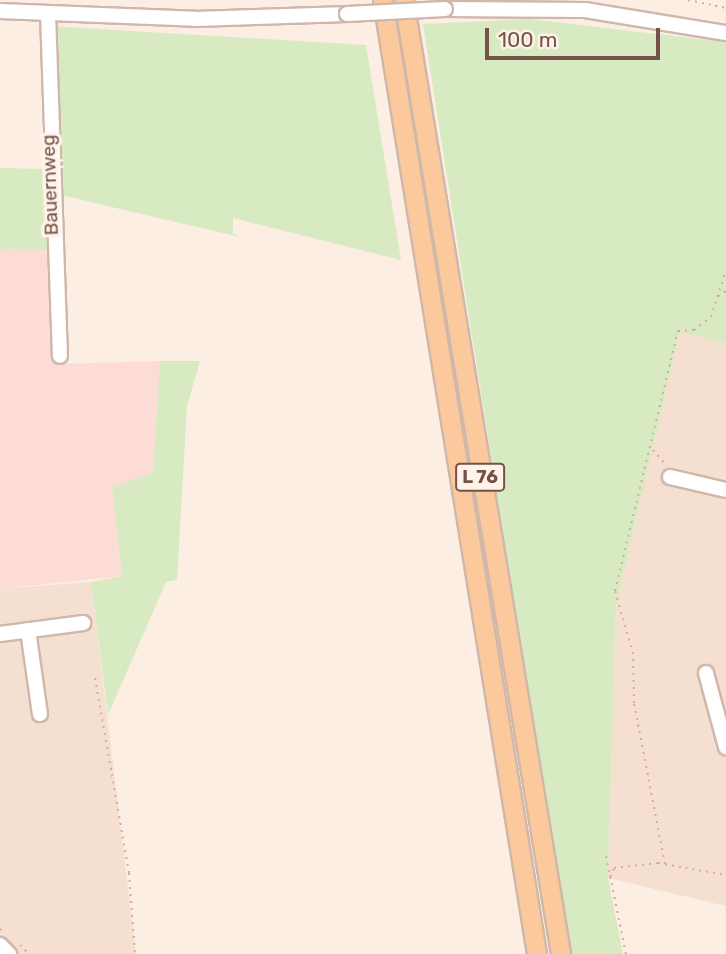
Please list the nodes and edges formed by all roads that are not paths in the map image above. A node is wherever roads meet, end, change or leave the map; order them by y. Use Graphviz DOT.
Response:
graph roads {
  1 [pos="383,0"];
  2 [pos="404,0"];
  3 [pos="0,11"];
  4 [pos="48,14"];
  5 [pos="726,33"];
  6 [pos="60,356"];
  7 [pos="670,477"];
  8 [pos="726,490"];
  9 [pos="83,623"];
  10 [pos="28,630"];
  11 [pos="0,634"];
  12 [pos="706,673"];
  13 [pos="40,715"];
  14 [pos="726,747"];
  15 [pos="0,945"];
  16 [pos="9,954"];
  17 [pos="537,954"];
  18 [pos="561,954"];
  1 -- 17 [label="main road, L 76"];
  2 -- 18 [label="main road, L 76"];
  3 -- 4 [label="street"];
  4 -- 5 [label="street, bridge"];
  4 -- 6 [label="street, Bauernweg"];
  7 -- 8 [label="street"];
  9 -- 10 [label="street"];
  10 -- 11 [label="street"];
  10 -- 13 [label="street"];
  12 -- 14 [label="street"];
  15 -- 16 [label="street"];
}
